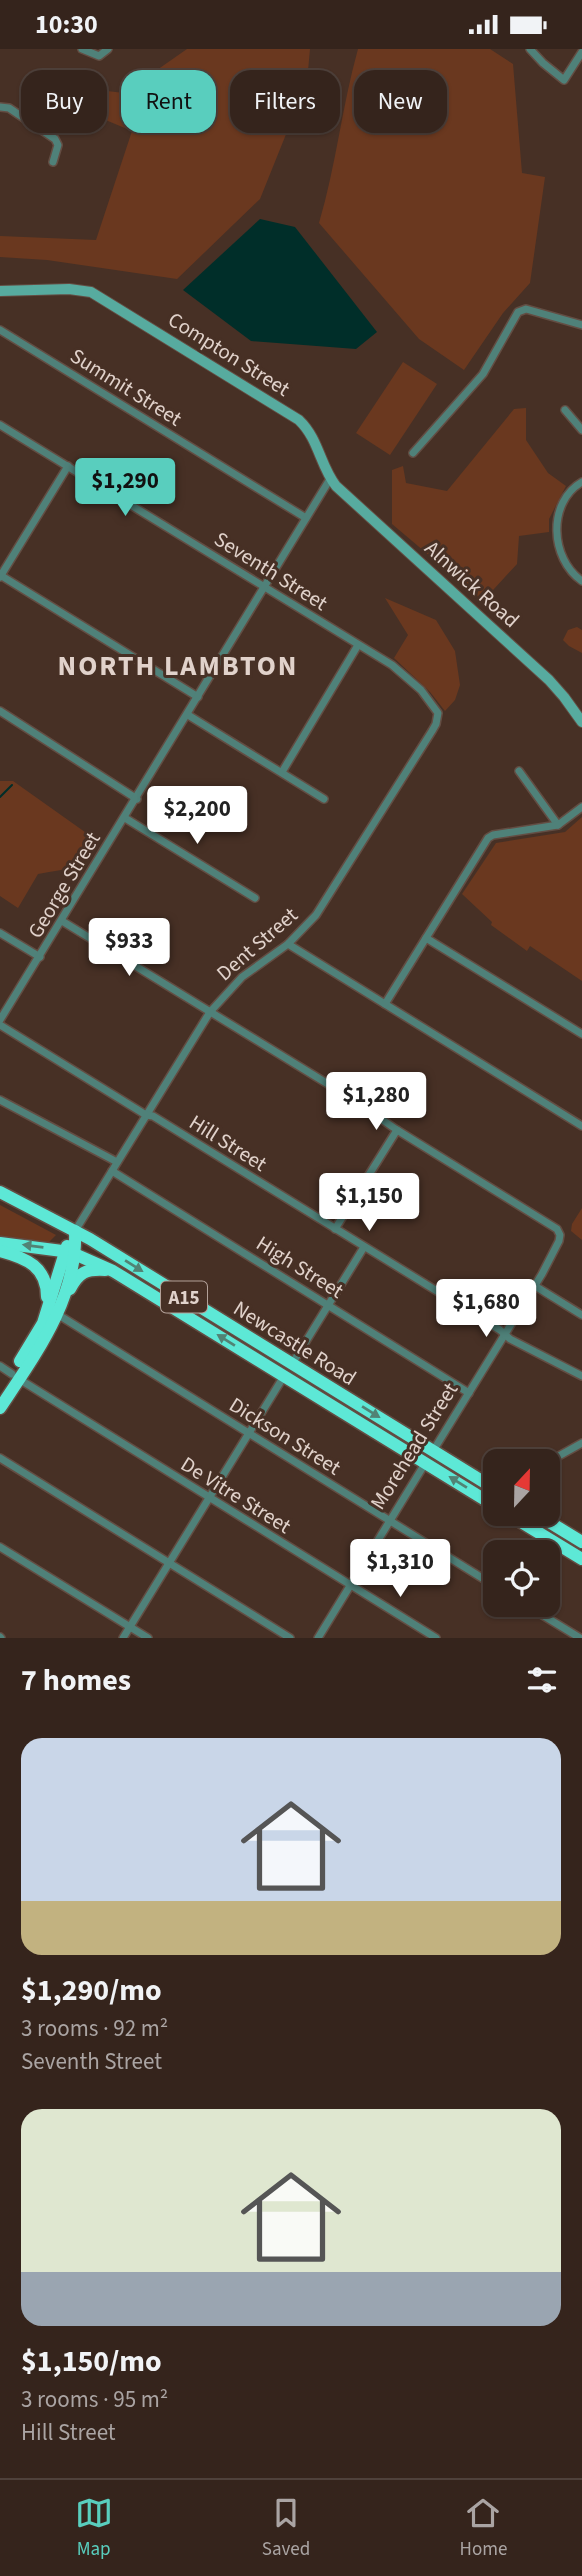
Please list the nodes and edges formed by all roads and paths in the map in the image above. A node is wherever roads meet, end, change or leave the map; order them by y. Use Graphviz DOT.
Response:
graph roads {
  1 [pos="82,49"];
  2 [pos="108,49"];
  3 [pos="530,49"];
  4 [pos="582,52"];
  5 [pos="0,107"];
  6 [pos="53,162"];
  7 [pos="0,291"];
  8 [pos="582,325"];
  9 [pos="0,330"];
  10 [pos="565,410"];
  11 [pos="0,425"];
  12 [pos="582,430"];
  13 [pos="413,453"];
  14 [pos="68,467"];
  15 [pos="330,479"];
  16 [pos="582,482"];
  17 [pos="306,519"];
  18 [pos="0,576"];
  19 [pos="582,581"];
  20 [pos="265,587"];
  21 [pos="358,645"];
  22 [pos="198,697"];
  23 [pos="0,711"];
  24 [pos="188,715"];
  25 [pos="438,718"];
  26 [pos="582,722"];
  27 [pos="519,771"];
  28 [pos="282,772"];
  29 [pos="137,799"];
  30 [pos="324,799"];
  31 [pos="582,807"];
  32 [pos="125,818"];
  33 [pos="558,825"];
  34 [pos="255,898"];
  35 [pos="62,921"];
  36 [pos="0,933"];
  37 [pos="426,938"];
  38 [pos="288,944"];
  39 [pos="40,957"];
  40 [pos="385,1005"];
  41 [pos="210,1012"];
  42 [pos="0,1023"];
  43 [pos="582,1034"];
  44 [pos="0,1100"];
  45 [pos="146,1115"];
  46 [pos="582,1126"];
  47 [pos="397,1130"];
  48 [pos="117,1163"];
  49 [pos="111,1171"];
  50 [pos="0,1192"];
  51 [pos="335,1229"];
  52 [pos="75,1231"];
  53 [pos="0,1243"];
  54 [pos="364,1247"];
  55 [pos="0,1251"];
  56 [pos="69,1252"];
  57 [pos="113,1271"];
  58 [pos="535,1286"];
  59 [pos="62,1302"];
  60 [pos="328,1305"];
  61 [pos="582,1315"];
  62 [pos="51,1317"];
  63 [pos="505,1335"];
  64 [pos="292,1363"];
  65 [pos="0,1366"];
  66 [pos="284,1376"];
  67 [pos="582,1376"];
  68 [pos="16,1377"];
  69 [pos="469,1393"];
  70 [pos="0,1394"];
  71 [pos="0,1408"];
  72 [pos="249,1433"];
  73 [pos="582,1443"];
  74 [pos="433,1451"];
  75 [pos="560,1455"];
  76 [pos="0,1458"];
  77 [pos="426,1462"];
  78 [pos="483,1482"];
  79 [pos="483,1495"];
  80 [pos="209,1499"];
  81 [pos="390,1522"];
  82 [pos="528,1526"];
  83 [pos="556,1526"];
  84 [pos="582,1542"];
  85 [pos="0,1547"];
  86 [pos="582,1559"];
  87 [pos="169,1562"];
  88 [pos="483,1579"];
  89 [pos="349,1586"];
  90 [pos="546,1617"];
  91 [pos="130,1627"];
  92 [pos="123,1638"];
  93 [pos="148,1638"];
  94 [pos="290,1638"];
  95 [pos="318,1638"];
  96 [pos="436,1638"];
  97 [pos="580,1638"];
  1 -- 2 [label="street"];
  3 -- 4 [label="street"];
  5 -- 6 [label="street"];
  7 -- 15 [label="street, Compton Street"];
  8 -- 13 [label="street"];
  9 -- 17 [label="street, Summit Street"];
  10 -- 12 [label="street"];
  11 -- 14 [label="street, Seventh Street"];
  14 -- 18 [label="street"];
  14 -- 20 [label="street, Seventh Street"];
  15 -- 17 [label="street, George Street"];
  15 -- 26 [label="street, Alnwick Road"];
  16 -- 19 [label="street"];
  17 -- 20 [label="street, George Street"];
  18 -- 22 [label="street"];
  20 -- 21 [label="street, Seventh Street"];
  20 -- 22 [label="street, George Street"];
  21 -- 25 [label="street, Seventh Street"];
  21 -- 28 [label="street"];
  22 -- 24 [label="street, George Street"];
  23 -- 29 [label="street"];
  24 -- 28 [label="street"];
  24 -- 29 [label="street, George Street"];
  25 -- 38 [label="street, Dent Street"];
  27 -- 33 [label="street"];
  28 -- 30 [label="street"];
  29 -- 32 [label="street, George Street"];
  31 -- 33 [label="street"];
  32 -- 34 [label="street"];
  32 -- 35 [label="street, George Street"];
  33 -- 37 [label="street"];
  35 -- 39 [label="street, George Street"];
  35 -- 41 [label="street"];
  36 -- 39 [label="street"];
  37 -- 40 [label="street"];
  37 -- 43 [label="street"];
  38 -- 40 [label="street"];
  38 -- 41 [label="street, Dent Street"];
  39 -- 42 [label="street, George Street"];
  40 -- 46 [label="street"];
  41 -- 45 [label="street, Dent Street"];
  41 -- 47 [label="street"];
  42 -- 45 [label="street, Hill Street"];
  44 -- 48 [label="street"];
  45 -- 48 [label="street, Dent Street"];
  45 -- 51 [label="street, Hill Street"];
  47 -- 51 [label="street"];
  47 -- 58 [label="street, Morehead Street"];
  48 -- 49 [label="street, Dent Street"];
  49 -- 52 [label="street, Dent Street"];
  49 -- 60 [label="street, High Street"];
  50 -- 52 [label="highway, Newcastle Road / A15"];
  51 -- 54 [label="street, Hill Street"];
  52 -- 56 [label="highway"];
  52 -- 64 [label="highway, Newcastle Road / A15, one-way"];
  56 -- 53 [label="highway, Newcastle Road / A15, one-way"];
  54 -- 60 [label="street"];
  54 -- 63 [label="street, Hill Street"];
  55 -- 62 [label="highway"];
  56 -- 57 [label="highway, Newcastle Road / A15"];
  56 -- 59 [label="highway"];
  56 -- 62 [label="highway"];
  57 -- 59 [label="highway"];
  66 -- 57 [label="highway, Newcastle Road / A15, one-way"];
  58 -- 61 [label="street"];
  58 -- 63 [label="street, Morehead Street"];
  59 -- 62 [label="highway"];
  60 -- 64 [label="street"];
  60 -- 69 [label="street, High Street"];
  62 -- 68 [label="highway"];
  62 -- 72 [label="street, Dickson Street"];
  63 -- 67 [label="street, Hill Street"];
  63 -- 69 [label="street, Morehead Street"];
  64 -- 74 [label="highway, Newcastle Road / A15, one-way"];
  65 -- 68 [label="street, De Vitre Street"];
  66 -- 72 [label="street"];
  66 -- 77 [label="highway, Newcastle Road / A15"];
  68 -- 70 [label="highway"];
  68 -- 71 [label="highway"];
  68 -- 80 [label="street, De Vitre Street"];
  69 -- 74 [label="street, Morehead Street"];
  72 -- 80 [label="street"];
  72 -- 81 [label="street, Dickson Street"];
  73 -- 75 [label="street"];
  74 -- 77 [label="highway, Morehead Street"];
  74 -- 78 [label="highway, Newcastle Road / A15"];
  76 -- 87 [label="street"];
  79 -- 77 [label="highway, Newcastle Road / A15, one-way"];
  77 -- 81 [label="street, Morehead Street"];
  80 -- 87 [label="street"];
  80 -- 89 [label="street, De Vitre Street"];
  81 -- 88 [label="street, Dickson Street"];
  81 -- 89 [label="street, Morehead Street"];
  82 -- 86 [label="highway"];
  83 -- 84 [label="highway"];
  85 -- 91 [label="street"];
  87 -- 91 [label="street"];
  87 -- 94 [label="street"];
  89 -- 95 [label="street, Morehead Street"];
  89 -- 96 [label="street, De Vitre Street"];
  90 -- 97 [label="street"];
  91 -- 92 [label="street"];
  91 -- 93 [label="street"];
}
